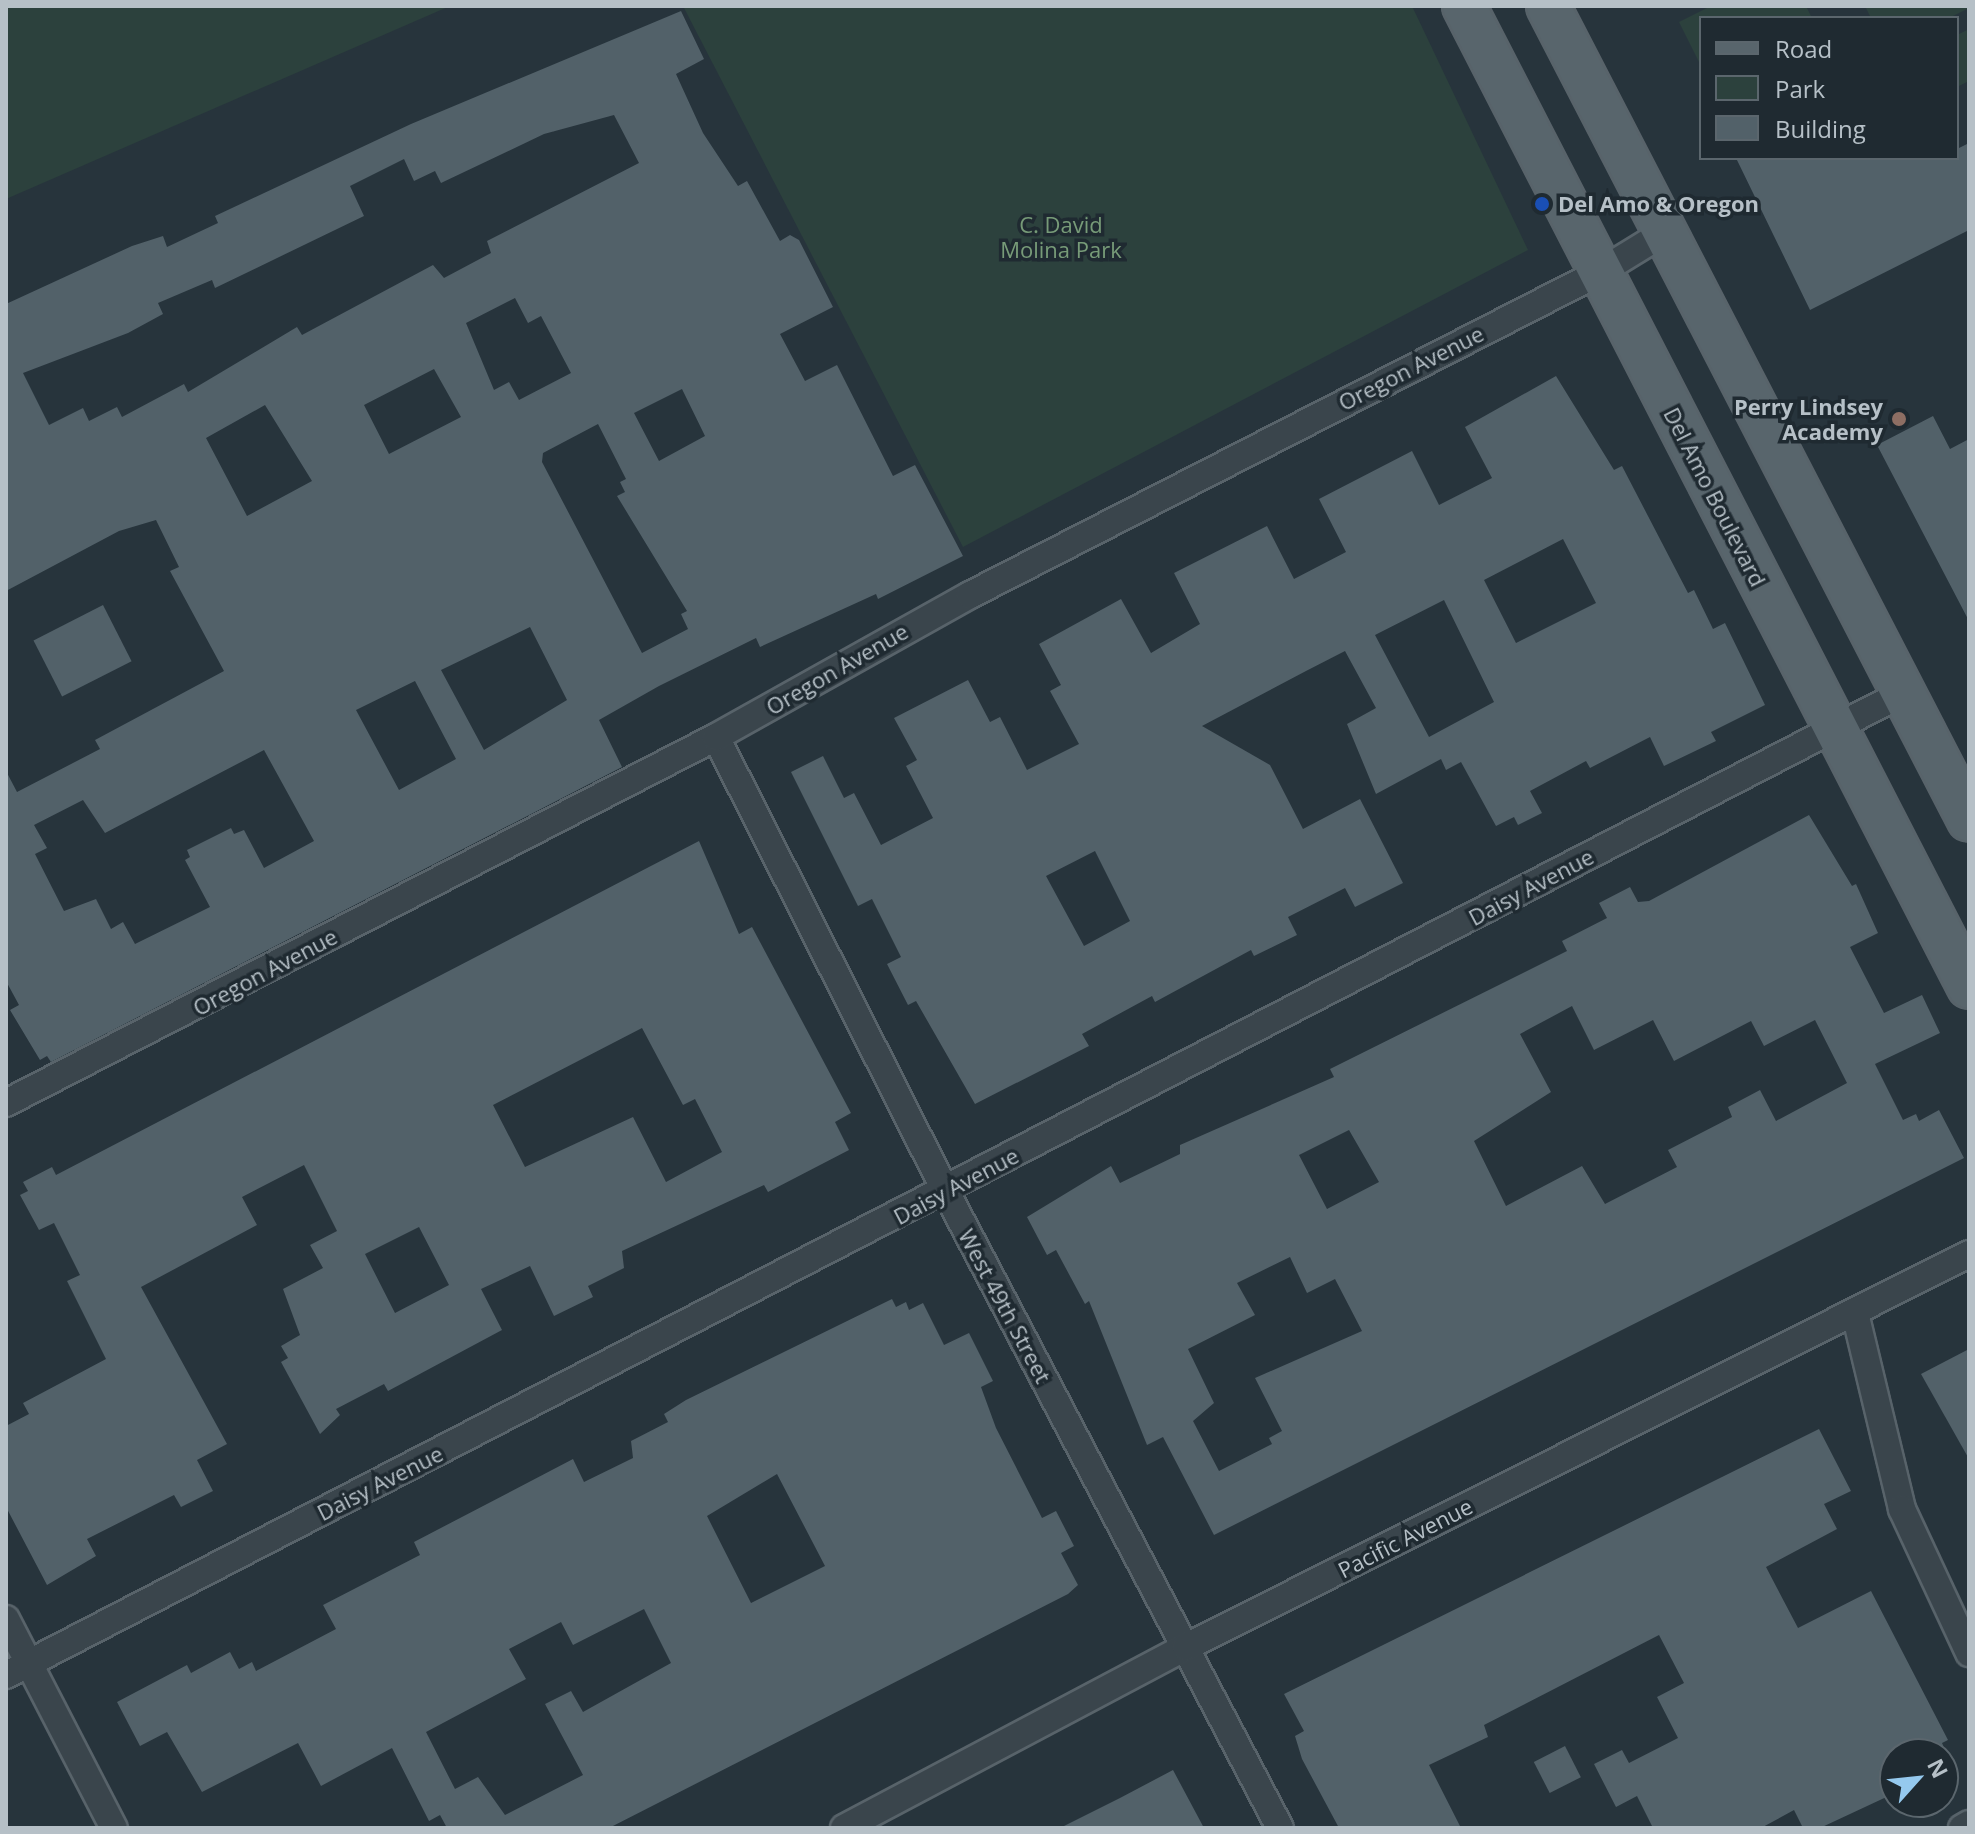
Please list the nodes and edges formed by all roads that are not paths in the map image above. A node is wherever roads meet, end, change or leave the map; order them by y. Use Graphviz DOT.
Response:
graph roads {
  1 [pos="1464,6"];
  2 [pos="1548,6"];
  3 [pos="1667,231"];
  4 [pos="1600,272"];
  5 [pos="1903,693"];
  6 [pos="1835,728"];
  7 [pos="716,737"];
  8 [pos="1969,820"];
  9 [pos="1957,932"];
  10 [pos="1969,987"];
  11 [pos="6,1103"];
  12 [pos="946,1192"];
  13 [pos="1969,1254"];
  14 [pos="1855,1313"];
  15 [pos="6,1619"];
  16 [pos="1186,1647"];
  17 [pos="1969,1653"];
  18 [pos="18,1670"];
  19 [pos="1969,1824"];
  20 [pos="114,1828"];
  21 [pos="844,1828"];
  22 [pos="1280,1828"];
  23 [pos="1962,1828"];
  1 -- 4 [label="main road, Del Amo Boulevard"];
  2 -- 3 [label="main road"];
  3 -- 4 [label="street, Oregon Avenue"];
  3 -- 5 [label="main road"];
  4 -- 6 [label="main road, Del Amo Boulevard"];
  4 -- 7 [label="street, Oregon Avenue"];
  5 -- 6 [label="street, Daisy Avenue"];
  5 -- 8 [label="main road"];
  6 -- 9 [label="main road, Del Amo Boulevard"];
  6 -- 12 [label="street, Daisy Avenue"];
  7 -- 11 [label="street, Oregon Avenue"];
  7 -- 12 [label="street, West 49th Street"];
  9 -- 10 [label="main road, Del Amo Boulevard"];
  12 -- 16 [label="street, West 49th Street"];
  12 -- 18 [label="street, Daisy Avenue"];
  13 -- 14 [label="street, Pacific Avenue"];
  14 -- 16 [label="street, Pacific Avenue"];
  14 -- 17 [label="street"];
  15 -- 18 [label="street"];
  16 -- 21 [label="street, Pacific Avenue"];
  16 -- 22 [label="street, West 49th Street"];
  18 -- 20 [label="street"];
  19 -- 23 [label="street"];
}
